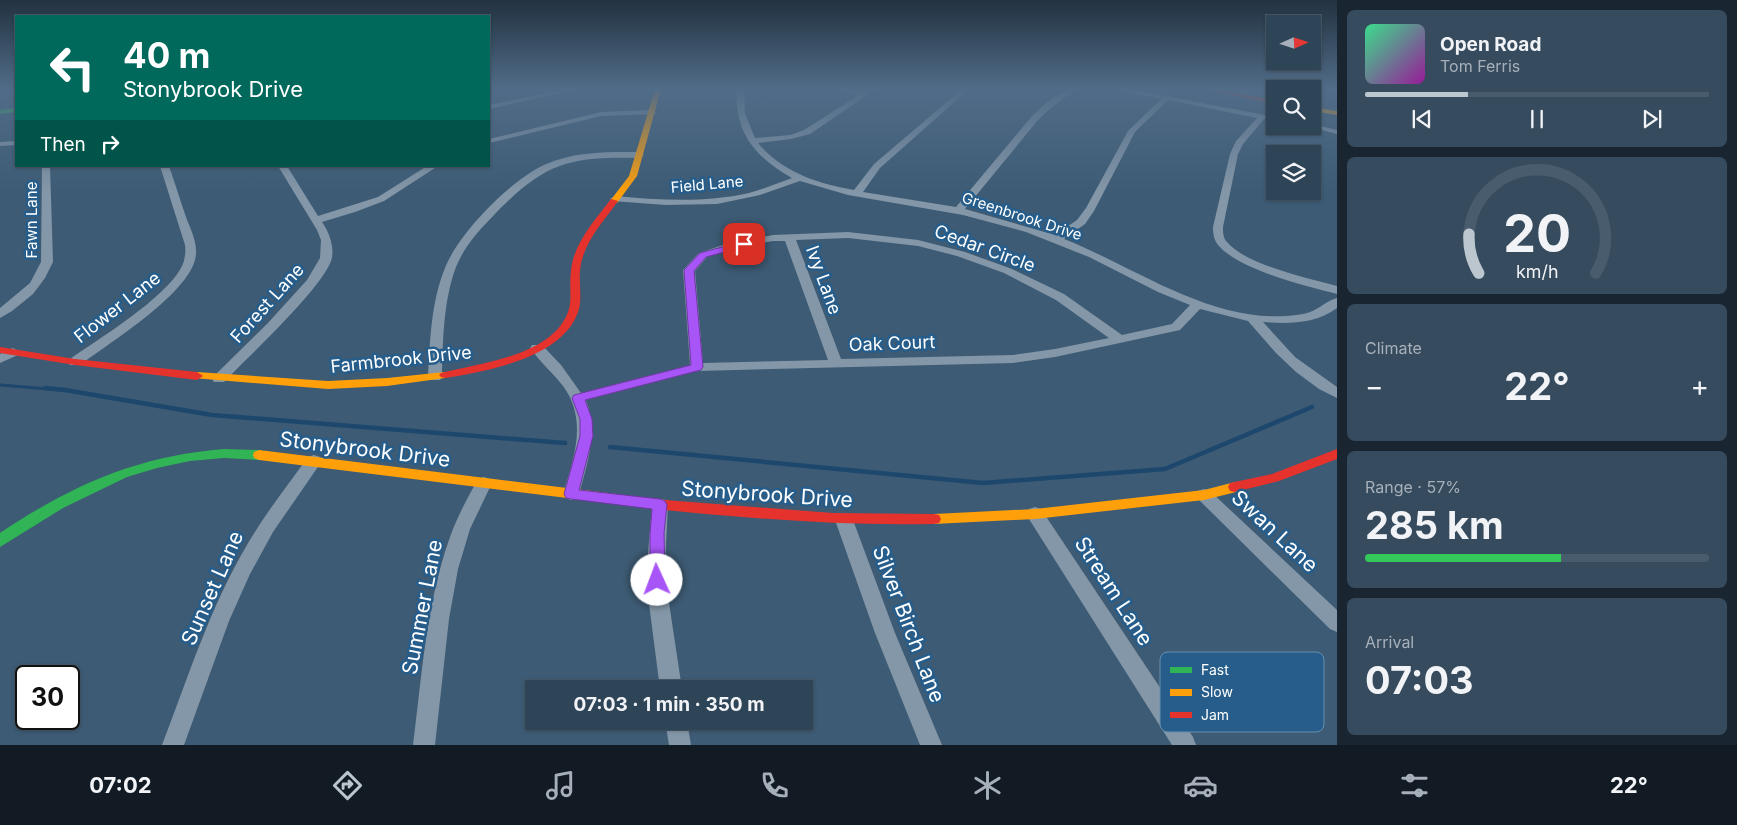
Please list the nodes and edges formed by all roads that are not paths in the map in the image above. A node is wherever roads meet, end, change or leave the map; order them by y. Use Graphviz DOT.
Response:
graph roads {
  1 [pos="560,124"];
  2 [pos="649,124"];
  3 [pos="743,124"];
  4 [pos="820,124"];
  5 [pos="926,124"];
  6 [pos="1030,124"];
  7 [pos="1139,124"];
  8 [pos="1256,124"];
  9 [pos="1321,128"];
  10 [pos="1337,132"];
  11 [pos="490,141"];
  12 [pos="754,141"];
  13 [pos="15,143"];
  14 [pos="0,144"];
  15 [pos="640,155"];
  16 [pos="46,167"];
  17 [pos="164,167"];
  18 [pos="283,167"];
  19 [pos="432,167"];
  20 [pos="799,178"];
  21 [pos="857,193"];
  22 [pos="615,198"];
  23 [pos="958,211"];
  24 [pos="316,220"];
  25 [pos="790,237"];
  26 [pos="1055,240"];
  27 [pos="1337,290"];
  28 [pos="1337,302"];
  29 [pos="1198,304"];
  30 [pos="0,314"];
  31 [pos="1252,317"];
  32 [pos="1120,339"];
  33 [pos="537,348"];
  34 [pos="6,351"];
  35 [pos="0,360"];
  36 [pos="75,362"];
  37 [pos="836,364"];
  38 [pos="697,367"];
  39 [pos="435,376"];
  40 [pos="219,378"];
  41 [pos="1337,393"];
  42 [pos="578,398"];
  43 [pos="1337,455"];
  44 [pos="314,461"];
  45 [pos="484,483"];
  46 [pos="571,494"];
  47 [pos="1204,494"];
  48 [pos="660,505"];
  49 [pos="1035,514"];
  50 [pos="844,520"];
  51 [pos="0,541"];
  52 [pos="1337,622"];
  53 [pos="670,680"];
  54 [pos="1160,705"];
  55 [pos="678,730"];
  56 [pos="1178,732"];
  57 [pos="173,745"];
  58 [pos="424,745"];
  59 [pos="680,745"];
  60 [pos="931,745"];
  61 [pos="1186,745"];
  1 -- 11 [label="street"];
  2 -- 15 [label="street, Farmbrook Drive"];
  3 -- 12 [label="street, Greenbrook Drive"];
  4 -- 12 [label="street"];
  5 -- 21 [label="street"];
  6 -- 23 [label="street"];
  7 -- 26 [label="street"];
  8 -- 27 [label="street"];
  9 -- 10 [label="street"];
  12 -- 20 [label="street, Greenbrook Drive"];
  13 -- 14 [label="street"];
  15 -- 22 [label="street, Farmbrook Drive"];
  15 -- 39 [label="street"];
  16 -- 30 [label="street, Fawn Lane"];
  17 -- 36 [label="street, Flower Lane"];
  18 -- 24 [label="street, Forest Lane"];
  19 -- 24 [label="street"];
  20 -- 21 [label="street, Greenbrook Drive"];
  20 -- 22 [label="street, Field Lane"];
  21 -- 23 [label="street, Greenbrook Drive"];
  22 -- 33 [label="street, Farmbrook Drive"];
  23 -- 26 [label="street, Greenbrook Drive"];
  24 -- 40 [label="street, Forest Lane"];
  25 -- 32 [label="street, Cedar Circle"];
  25 -- 37 [label="street, Ivy Lane"];
  25 -- 38 [label="street, Cedar Circle"];
  26 -- 29 [label="street, Greenbrook Drive"];
  28 -- 31 [label="street, Greenbrook Drive"];
  29 -- 31 [label="street, Greenbrook Drive"];
  29 -- 32 [label="street, Oak Court"];
  31 -- 41 [label="street"];
  32 -- 37 [label="street, Oak Court"];
  33 -- 39 [label="street, Farmbrook Drive"];
  33 -- 42 [label="street"];
  34 -- 35 [label="street"];
  34 -- 36 [label="street, Farmbrook Drive"];
  36 -- 40 [label="street, Farmbrook Drive"];
  37 -- 38 [label="street, Oak Court"];
  38 -- 42 [label="street, Oak Court"];
  39 -- 40 [label="street, Farmbrook Drive"];
  42 -- 46 [label="street"];
  43 -- 47 [label="street, Stonybrook Drive"];
  44 -- 45 [label="street, Stonybrook Drive"];
  44 -- 51 [label="street, Stonybrook Drive"];
  44 -- 57 [label="street, Sunset Lane"];
  45 -- 46 [label="street, Stonybrook Drive"];
  45 -- 58 [label="street, Summer Lane"];
  46 -- 48 [label="street, Stonybrook Drive"];
  47 -- 49 [label="street, Stonybrook Drive"];
  47 -- 52 [label="street, Swan Lane"];
  48 -- 50 [label="street, Stonybrook Drive"];
  48 -- 53 [label="street"];
  49 -- 50 [label="street, Stonybrook Drive"];
  49 -- 54 [label="street, Stream Lane"];
  50 -- 60 [label="street, Silver Birch Lane"];
  55 -- 59 [label="street"];
  56 -- 61 [label="street, Stream Lane"];
}
